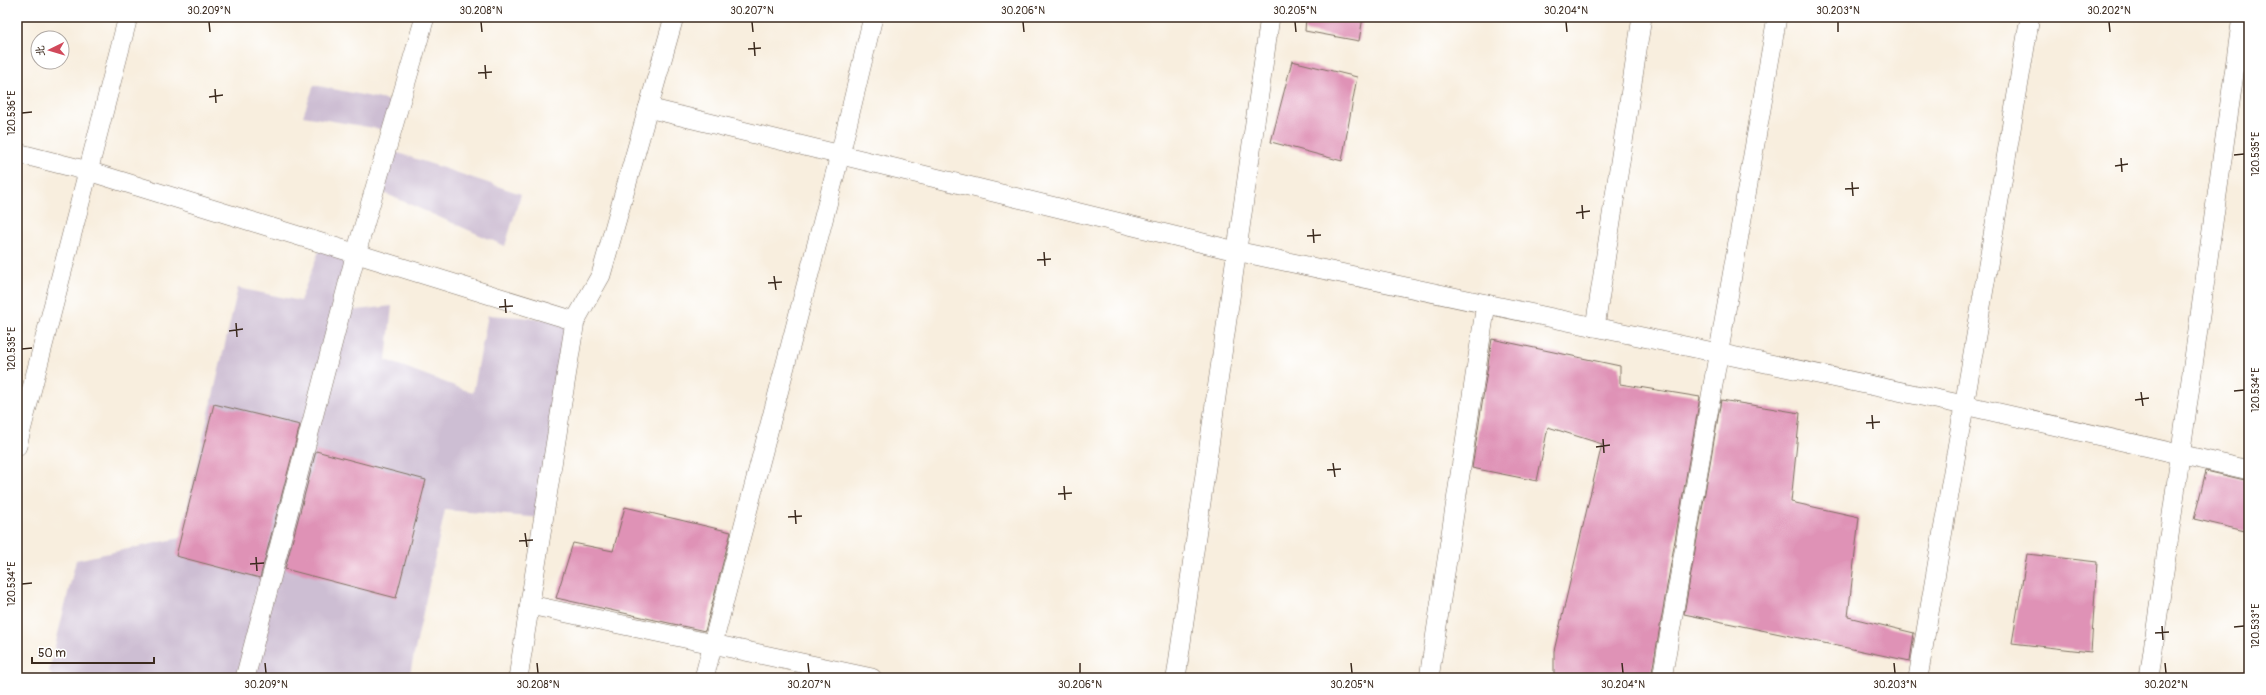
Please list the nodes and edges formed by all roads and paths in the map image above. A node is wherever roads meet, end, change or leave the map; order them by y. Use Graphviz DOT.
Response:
graph roads {
  1 [pos="128,17"];
  2 [pos="425,17"];
  3 [pos="674,17"];
  4 [pos="873,17"];
  5 [pos="1270,17"];
  6 [pos="1642,17"];
  7 [pos="1777,17"];
  8 [pos="2030,17"];
  9 [pos="2242,17"];
  10 [pos="648,108"];
  11 [pos="17,152"];
  12 [pos="840,155"];
  13 [pos="88,171"];
  14 [pos="1236,251"];
  15 [pos="356,254"];
  16 [pos="1486,304"];
  17 [pos="575,321"];
  18 [pos="1595,327"];
  19 [pos="1719,353"];
  20 [pos="1964,405"];
  21 [pos="17,446"];
  22 [pos="2182,455"];
  23 [pos="2249,470"];
  24 [pos="530,605"];
  25 [pos="713,644"];
  26 [pos="245,678"];
  27 [pos="518,678"];
  28 [pos="704,678"];
  29 [pos="872,678"];
  30 [pos="1176,678"];
  31 [pos="1429,678"];
  32 [pos="1662,678"];
  33 [pos="1918,678"];
  34 [pos="2149,678"];
  1 -- 13 [label="street"];
  2 -- 15 [label="street"];
  3 -- 10 [label="street"];
  4 -- 12 [label="street"];
  5 -- 14 [label="street"];
  6 -- 18 [label="street"];
  7 -- 19 [label="street"];
  8 -- 20 [label="street"];
  9 -- 22 [label="street"];
  10 -- 12 [label="street"];
  10 -- 17 [label="street"];
  11 -- 13 [label="street"];
  12 -- 14 [label="street"];
  12 -- 25 [label="street"];
  13 -- 15 [label="street"];
  13 -- 21 [label="street"];
  14 -- 16 [label="street"];
  14 -- 30 [label="street"];
  15 -- 17 [label="street"];
  15 -- 26 [label="street"];
  16 -- 18 [label="street"];
  16 -- 31 [label="street"];
  17 -- 24 [label="street"];
  18 -- 19 [label="street"];
  19 -- 20 [label="street"];
  19 -- 32 [label="street"];
  20 -- 22 [label="street"];
  20 -- 33 [label="street"];
  22 -- 23 [label="street"];
  22 -- 34 [label="street"];
  24 -- 25 [label="street"];
  24 -- 27 [label="street"];
  25 -- 28 [label="street"];
  25 -- 29 [label="street"];
}
